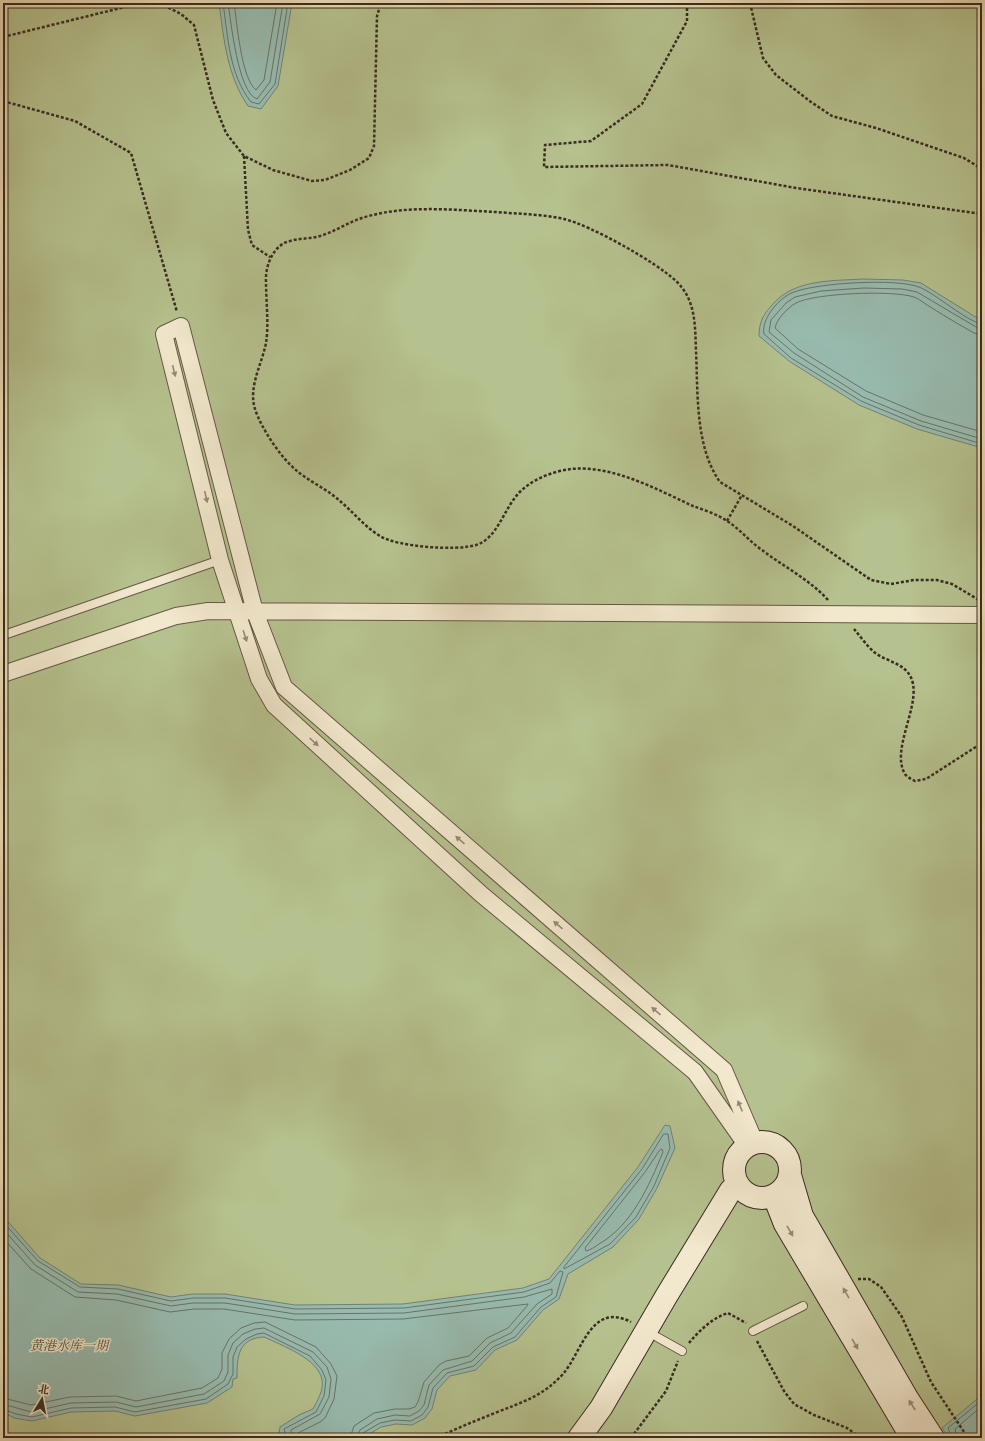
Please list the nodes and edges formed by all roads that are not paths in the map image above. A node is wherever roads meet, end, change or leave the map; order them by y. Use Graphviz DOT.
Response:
graph roads {
  1 [pos="220,560"];
  2 [pos="237,611"];
  3 [pos="254,612"];
  4 [pos="982,615"];
  5 [pos="4,635"];
  6 [pos="3,674"];
  7 [pos="751,1144"];
  8 [pos="790,1174"];
  9 [pos="738,1184"];
  10 [pos="774,1196"];
  11 [pos="803,1306"];
  12 [pos="753,1331"];
  13 [pos="657,1337"];
  14 [pos="682,1351"];
  15 [pos="579,1438"];
  16 [pos="912,1438"];
  17 [pos="933,1438"];
  1 -- 2 [label="street"];
  3 -- 1 [label="street, one-way"];
  1 -- 5 [label="lane"];
  2 -- 3 [label="street"];
  2 -- 6 [label="street"];
  2 -- 7 [label="street, one-way"];
  3 -- 4 [label="street"];
  7 -- 3 [label="street, one-way"];
  7 -- 8 [label="street"];
  7 -- 9 [label="street"];
  8 -- 10 [label="street"];
  17 -- 8 [label="street, one-way"];
  9 -- 10 [label="street"];
  9 -- 15 [label="street"];
  10 -- 16 [label="street, one-way"];
  11 -- 12 [label="lane"];
  13 -- 14 [label="lane"];
}
